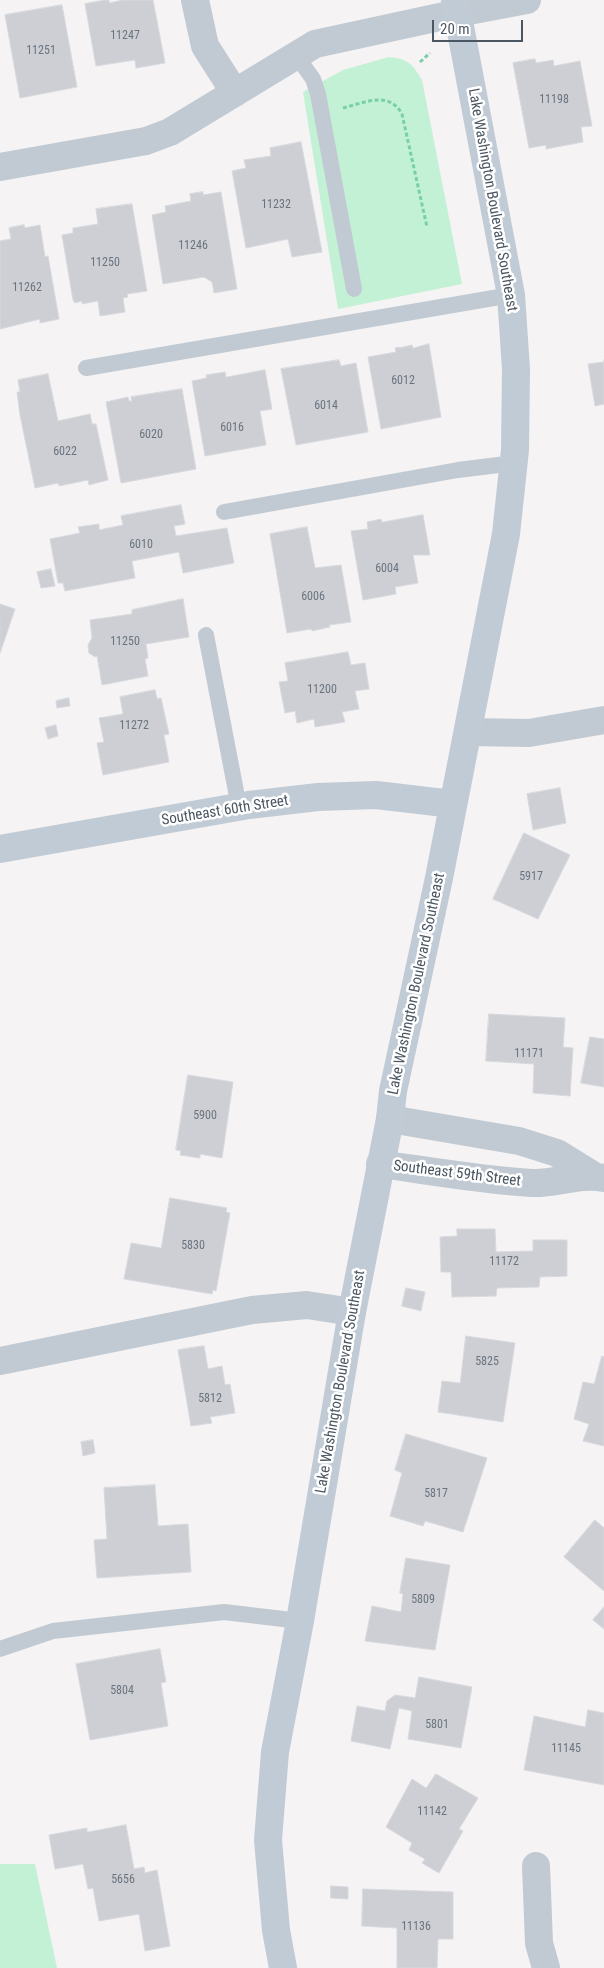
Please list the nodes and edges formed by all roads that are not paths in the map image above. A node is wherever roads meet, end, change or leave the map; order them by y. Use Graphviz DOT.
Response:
graph roads {
  1 [pos="195,0"];
  2 [pos="527,0"];
  3 [pos="457,6"];
  4 [pos="296,55"];
  5 [pos="235,93"];
  6 [pos="0,168"];
  7 [pos="354,288"];
  8 [pos="511,295"];
  9 [pos="86,368"];
  10 [pos="514,463"];
  11 [pos="224,512"];
  12 [pos="206,635"];
  13 [pos="604,720"];
  14 [pos="468,732"];
  15 [pos="452,804"];
  16 [pos="239,807"];
  17 [pos="0,850"];
  18 [pos="390,1118"];
  19 [pos="380,1164"];
  20 [pos="599,1177"];
  21 [pos="352,1312"];
  22 [pos="0,1361"];
  23 [pos="300,1622"];
  24 [pos="0,1649"];
  25 [pos="536,1866"];
  26 [pos="283,1968"];
  27 [pos="546,1968"];
  1 -- 5 [label="street"];
  2 -- 3 [label="street"];
  3 -- 4 [label="street"];
  3 -- 8 [label="main road, Lake Washington Boulevard Southeast"];
  4 -- 5 [label="street"];
  4 -- 7 [label="lane"];
  5 -- 6 [label="street"];
  8 -- 9 [label="lane"];
  8 -- 10 [label="main road, Lake Washington Boulevard Southeast"];
  10 -- 11 [label="lane"];
  10 -- 14 [label="main road, Lake Washington Boulevard Southeast"];
  12 -- 16 [label="lane"];
  13 -- 14 [label="street"];
  14 -- 15 [label="main road, Lake Washington Boulevard Southeast"];
  15 -- 16 [label="main road, Southeast 60th Street"];
  15 -- 18 [label="main road, Lake Washington Boulevard Southeast"];
  16 -- 17 [label="main road, Southeast 60th Street"];
  18 -- 19 [label="main road, Lake Washington Boulevard Southeast"];
  18 -- 20 [label="street, Southeast 59th Street"];
  19 -- 20 [label="street, Southeast 59th Street"];
  19 -- 21 [label="main road, Lake Washington Boulevard Southeast"];
  21 -- 22 [label="street"];
  21 -- 23 [label="main road, Lake Washington Boulevard Southeast"];
  23 -- 24 [label="lane"];
  23 -- 26 [label="main road, Lake Washington Boulevard Southeast"];
  25 -- 27 [label="street"];
}
